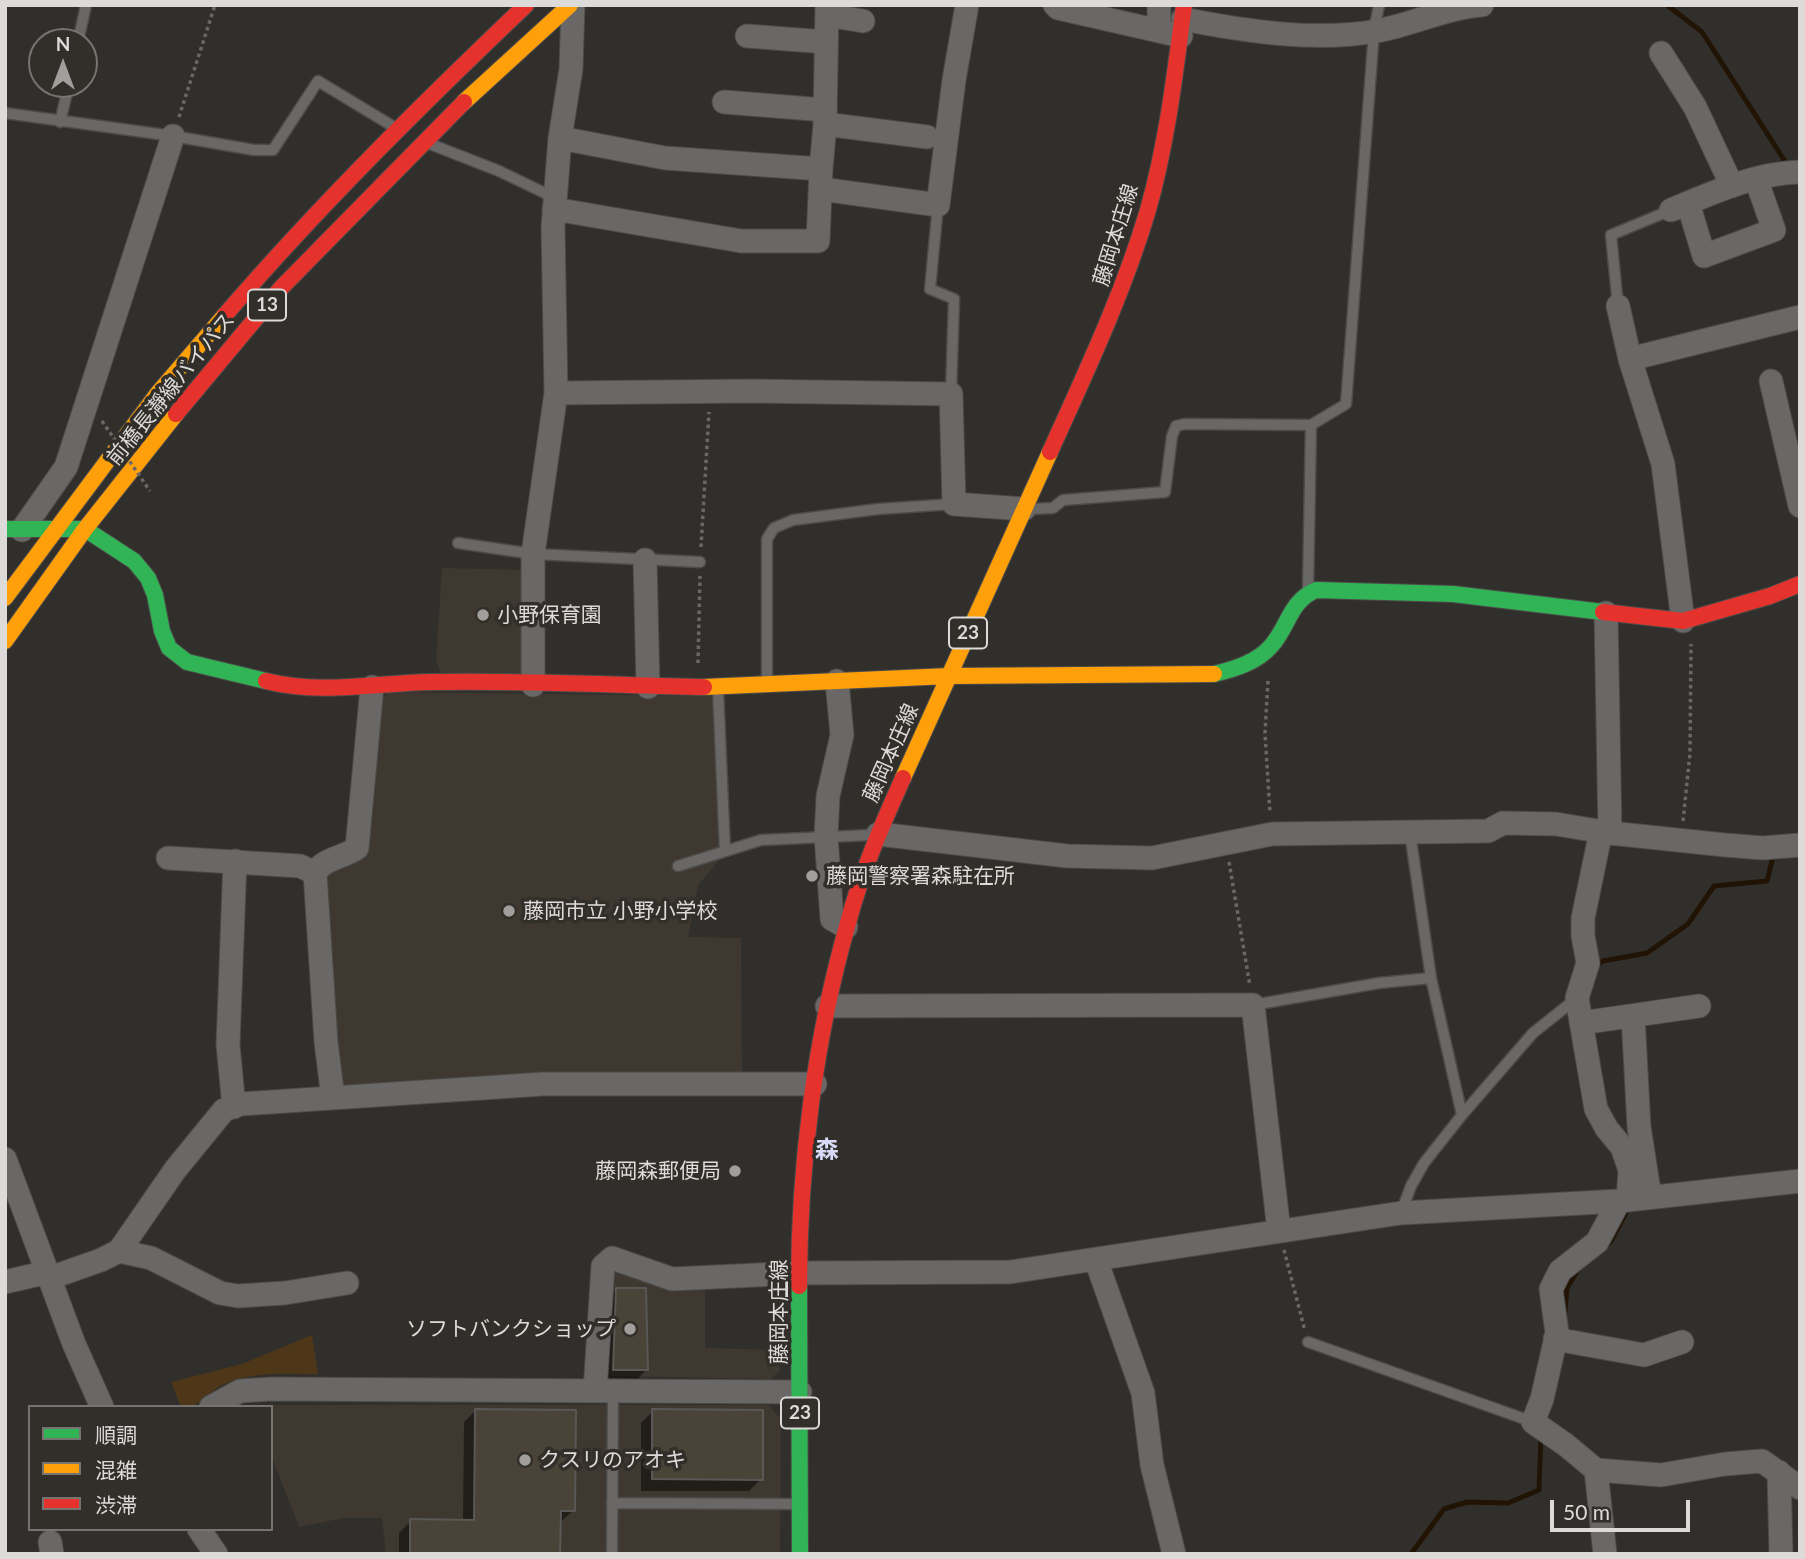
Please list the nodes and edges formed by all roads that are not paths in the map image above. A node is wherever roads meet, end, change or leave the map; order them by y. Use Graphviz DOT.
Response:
graph roads {
  1 [pos="86,5"];
  2 [pos="526,5"];
  3 [pos="571,5"];
  4 [pos="967,5"];
  5 [pos="1055,5"];
  6 [pos="1159,5"];
  7 [pos="1379,5"];
  8 [pos="1482,5"];
  9 [pos="827,10"];
  10 [pos="1183,20"];
  11 [pos="863,21"];
  12 [pos="81,28"];
  13 [pos="1159,31"];
  14 [pos="1374,31"];
  15 [pos="747,36"];
  16 [pos="826,42"];
  17 [pos="1661,53"];
  18 [pos="66,98"];
  19 [pos="724,102"];
  20 [pos="5,113"];
  21 [pos="825,117"];
  22 [pos="60,122"];
  23 [pos="399,130"];
  24 [pos="173,136"];
  25 [pos="926,137"];
  26 [pos="561,138"];
  27 [pos="425,142"];
  28 [pos="1800,172"];
  29 [pos="821,179"];
  30 [pos="1756,179"];
  31 [pos="1732,186"];
  32 [pos="555,204"];
  33 [pos="938,205"];
  34 [pos="1680,206"];
  35 [pos="1618,306"];
  36 [pos="1800,317"];
  37 [pos="1630,359"];
  38 [pos="1771,380"];
  39 [pos="556,393"];
  40 [pos="951,394"];
  41 [pos="1311,425"];
  42 [pos="954,504"];
  43 [pos="1800,506"];
  44 [pos="1024,509"];
  45 [pos="13,529"];
  46 [pos="85,529"];
  47 [pos="54,530"];
  48 [pos="458,543"];
  49 [pos="533,554"];
  50 [pos="645,559"];
  51 [pos="700,562"];
  52 [pos="1800,584"];
  53 [pos="1308,592"];
  54 [pos="5,598"];
  55 [pos="1606,613"];
  56 [pos="1687,621"];
  57 [pos="5,641"];
  58 [pos="949,676"];
  59 [pos="838,681"];
  60 [pos="767,684"];
  61 [pos="533,685"];
  62 [pos="372,687"];
  63 [pos="648,687"];
  64 [pos="718,687"];
  65 [pos="1605,832"];
  66 [pos="878,834"];
  67 [pos="1410,834"];
  68 [pos="826,836"];
  69 [pos="1800,845"];
  70 [pos="725,851"];
  71 [pos="168,858"];
  72 [pos="235,861"];
  73 [pos="678,866"];
  74 [pos="315,873"];
  75 [pos="846,927"];
  76 [pos="1431,978"];
  77 [pos="1577,998"];
  78 [pos="1253,1005"];
  79 [pos="827,1006"];
  80 [pos="1699,1006"];
  81 [pos="1633,1016"];
  82 [pos="1581,1023"];
  83 [pos="816,1084"];
  84 [pos="333,1098"];
  85 [pos="234,1107"];
  86 [pos="1462,1115"];
  87 [pos="5,1159"];
  88 [pos="1800,1181"];
  89 [pos="1632,1199"];
  90 [pos="1401,1213"];
  91 [pos="1279,1231"];
  92 [pos="119,1251"];
  93 [pos="1096,1260"];
  94 [pos="799,1273"];
  95 [pos="49,1275"];
  96 [pos="5,1282"];
  97 [pos="347,1283"];
  98 [pos="1555,1339"];
  99 [pos="1308,1342"];
  100 [pos="1682,1342"];
  101 [pos="604,1391"];
  102 [pos="800,1392"];
  103 [pos="101,1405"];
  104 [pos="215,1405"];
  105 [pos="1532,1422"];
  106 [pos="1596,1471"];
  107 [pos="1779,1472"];
  108 [pos="1800,1488"];
  109 [pos="612,1503"];
  110 [pos="800,1504"];
  111 [pos="200,1531"];
  112 [pos="216,1554"];
  113 [pos="612,1554"];
  114 [pos="800,1554"];
  115 [pos="1174,1554"];
  116 [pos="1605,1554"];
  117 [pos="1781,1554"];
  1 -- 12 [label="lane"];
  2 -- 23 [label="main road, 前橋長瀞線バイパス / 13"];
  3 -- 26 [label="street"];
  3 -- 27 [label="main road, 前橋長瀞線バイパス / 13"];
  4 -- 33 [label="street"];
  5 -- 13 [label="street"];
  6 -- 13 [label="street"];
  7 -- 14 [label="lane"];
  8 -- 14 [label="street"];
  9 -- 11 [label="street"];
  9 -- 16 [label="street"];
  10 -- 13 [label="street"];
  10 -- 14 [label="street"];
  10 -- 44 [label="main road, 藤岡本庄線 / 23"];
  14 -- 41 [label="lane"];
  15 -- 16 [label="street"];
  16 -- 21 [label="street"];
  17 -- 31 [label="street"];
  18 -- 22 [label="lane"];
  19 -- 21 [label="street"];
  20 -- 22 [label="lane"];
  21 -- 25 [label="street"];
  21 -- 29 [label="street"];
  22 -- 24 [label="lane"];
  23 -- 24 [label="lane"];
  23 -- 47 [label="main road, 前橋長瀞線バイパス / 13"];
  24 -- 45 [label="street"];
  26 -- 29 [label="street"];
  26 -- 32 [label="street"];
  27 -- 32 [label="lane"];
  27 -- 46 [label="main road, 前橋長瀞線バイパス / 13"];
  28 -- 30 [label="street"];
  29 -- 32 [label="street"];
  29 -- 33 [label="street"];
  30 -- 31 [label="street"];
  30 -- 34 [label="street"];
  31 -- 34 [label="street"];
  32 -- 39 [label="street"];
  33 -- 40 [label="lane"];
  34 -- 35 [label="lane"];
  35 -- 37 [label="street"];
  36 -- 37 [label="street"];
  37 -- 56 [label="street"];
  38 -- 43 [label="street"];
  39 -- 40 [label="street"];
  39 -- 49 [label="street"];
  40 -- 42 [label="street"];
  41 -- 44 [label="lane"];
  41 -- 53 [label="lane"];
  42 -- 44 [label="street"];
  42 -- 60 [label="lane"];
  44 -- 58 [label="main road, 藤岡本庄線 / 23"];
  45 -- 47 [label="main road"];
  46 -- 47 [label="main road"];
  46 -- 57 [label="main road, 前橋長瀞線バイパス / 13"];
  46 -- 62 [label="main road"];
  47 -- 54 [label="main road, 前橋長瀞線バイパス / 13"];
  48 -- 49 [label="lane"];
  49 -- 50 [label="lane"];
  49 -- 61 [label="street"];
  50 -- 51 [label="lane"];
  50 -- 63 [label="street"];
  52 -- 56 [label="main road"];
  53 -- 55 [label="main road"];
  53 -- 58 [label="main road"];
  55 -- 56 [label="main road"];
  55 -- 65 [label="street"];
  58 -- 59 [label="main road"];
  58 -- 66 [label="main road, 藤岡本庄線 / 23"];
  59 -- 60 [label="main road"];
  59 -- 68 [label="street"];
  60 -- 64 [label="main road"];
  61 -- 62 [label="main road"];
  61 -- 63 [label="main road"];
  62 -- 74 [label="street"];
  63 -- 64 [label="main road"];
  64 -- 70 [label="lane"];
  65 -- 67 [label="street"];
  65 -- 69 [label="street"];
  65 -- 77 [label="street"];
  66 -- 67 [label="street"];
  66 -- 68 [label="lane"];
  66 -- 75 [label="main road, 藤岡本庄線 / 23"];
  67 -- 76 [label="lane"];
  68 -- 70 [label="lane"];
  68 -- 75 [label="street"];
  70 -- 73 [label="lane"];
  71 -- 72 [label="street"];
  72 -- 74 [label="street"];
  72 -- 85 [label="street"];
  74 -- 84 [label="street"];
  75 -- 79 [label="main road, 藤岡本庄線 / 23"];
  76 -- 78 [label="lane"];
  76 -- 86 [label="lane"];
  77 -- 82 [label="street"];
  77 -- 86 [label="lane"];
  78 -- 79 [label="street"];
  78 -- 91 [label="street"];
  79 -- 83 [label="main road, 藤岡本庄線 / 23"];
  80 -- 81 [label="street"];
  81 -- 82 [label="street"];
  81 -- 89 [label="street"];
  82 -- 89 [label="street"];
  83 -- 84 [label="street"];
  83 -- 94 [label="main road, 藤岡本庄線 / 23"];
  84 -- 85 [label="street"];
  85 -- 92 [label="street"];
  86 -- 90 [label="lane"];
  87 -- 95 [label="street"];
  88 -- 89 [label="street"];
  89 -- 90 [label="street"];
  89 -- 98 [label="street"];
  90 -- 91 [label="street"];
  91 -- 93 [label="street"];
  92 -- 95 [label="street"];
  92 -- 97 [label="street"];
  93 -- 94 [label="street"];
  93 -- 115 [label="street"];
  94 -- 101 [label="street"];
  94 -- 102 [label="main road, 藤岡本庄線 / 23"];
  95 -- 96 [label="street"];
  95 -- 103 [label="street"];
  98 -- 100 [label="street"];
  98 -- 105 [label="street"];
  99 -- 105 [label="lane"];
  101 -- 102 [label="street"];
  101 -- 104 [label="street"];
  101 -- 109 [label="lane"];
  102 -- 110 [label="main road, 藤岡本庄線 / 23"];
  105 -- 106 [label="street"];
  106 -- 107 [label="street"];
  106 -- 116 [label="street"];
  107 -- 108 [label="street"];
  107 -- 117 [label="street"];
  109 -- 110 [label="lane"];
  109 -- 113 [label="lane"];
  110 -- 114 [label="main road, 藤岡本庄線 / 23"];
  111 -- 112 [label="street"];
}
